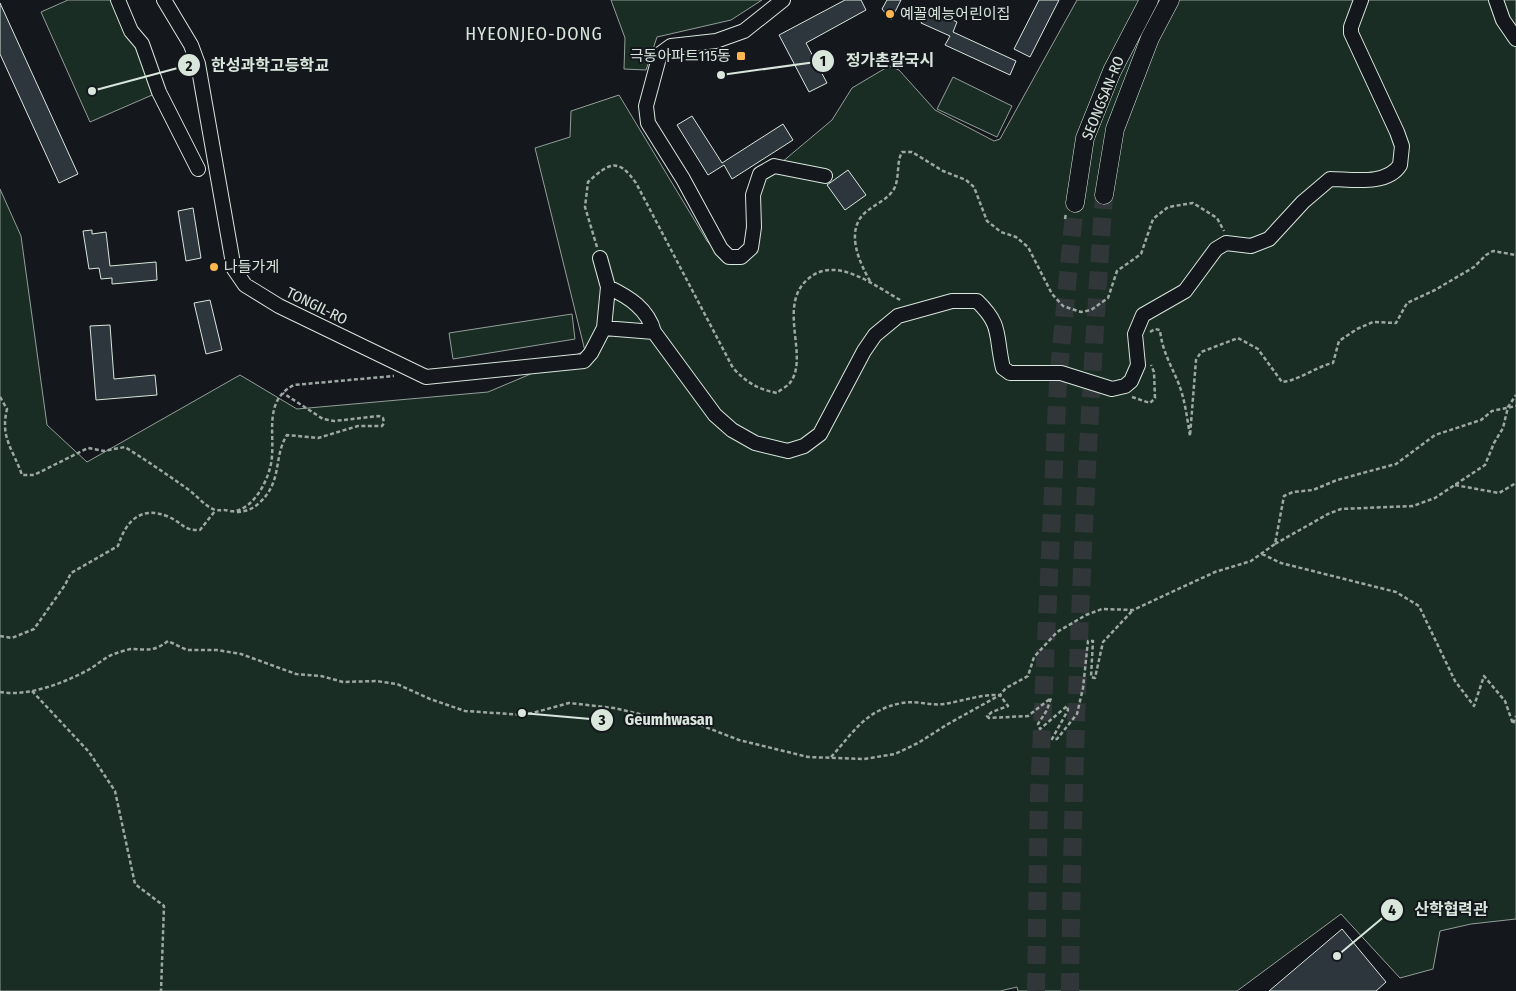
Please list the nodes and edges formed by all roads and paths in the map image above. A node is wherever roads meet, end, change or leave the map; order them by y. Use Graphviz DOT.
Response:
graph roads {
  1 [pos="118,0"];
  2 [pos="164,0"];
  3 [pos="783,0"];
  4 [pos="1149,0"];
  5 [pos="1170,0"];
  6 [pos="1361,0"];
  7 [pos="1496,0"];
  8 [pos="1516,39"];
  9 [pos="198,170"];
  10 [pos="825,176"];
  11 [pos="1104,195"];
  12 [pos="1074,203"];
  13 [pos="1229,243"];
  14 [pos="1516,255"];
  15 [pos="600,258"];
  16 [pos="871,283"];
  17 [pos="608,287"];
  18 [pos="919,310"];
  19 [pos="604,328"];
  20 [pos="654,332"];
  21 [pos="1146,335"];
  22 [pos="1148,356"];
  23 [pos="411,370"];
  24 [pos="1112,390"];
  25 [pos="283,393"];
  26 [pos="1516,395"];
  27 [pos="0,397"];
  28 [pos="1516,406"];
  29 [pos="1508,407"];
  30 [pos="1516,482"];
  31 [pos="1453,485"];
  32 [pos="215,511"];
  33 [pos="235,511"];
  34 [pos="1276,544"];
  35 [pos="1262,554"];
  36 [pos="1133,610"];
  37 [pos="0,636"];
  38 [pos="32,691"];
  39 [pos="0,692"];
  40 [pos="1000,695"];
  41 [pos="1516,716"];
  42 [pos="831,757"];
  43 [pos="161,991"];
  1 -- 9 [label="street"];
  2 -- 23 [label="street, TONGIL-RO"];
  3 -- 10 [label="street"];
  4 -- 12 [label="main road, SEONGSAN-RO"];
  5 -- 11 [label="main road, SEONGSAN-RO"];
  6 -- 13 [label="street"];
  7 -- 8 [label="street"];
  13 -- 16 [label="path"];
  13 -- 24 [label="street"];
  14 -- 21 [label="path"];
  15 -- 16 [label="path"];
  15 -- 17 [label="street"];
  16 -- 18 [label="path"];
  17 -- 19 [label="street"];
  17 -- 20 [label="street"];
  18 -- 20 [label="street"];
  18 -- 24 [label="street"];
  19 -- 20 [label="street"];
  19 -- 23 [label="street, TONGIL-RO"];
  22 -- 24 [label="path"];
  23 -- 25 [label="path"];
  25 -- 33 [label="path"];
  25 -- 33 [label="path"];
  26 -- 29 [label="path"];
  27 -- 32 [label="path"];
  28 -- 29 [label="path"];
  29 -- 31 [label="path"];
  29 -- 34 [label="path"];
  30 -- 31 [label="path"];
  31 -- 34 [label="path"];
  32 -- 33 [label="path"];
  32 -- 37 [label="path"];
  34 -- 35 [label="path"];
  35 -- 36 [label="path"];
  35 -- 41 [label="path"];
  36 -- 40 [label="path"];
  36 -- 40 [label="path"];
  38 -- 39 [label="path"];
  38 -- 42 [label="path"];
  38 -- 43 [label="path"];
  40 -- 42 [label="path"];
  40 -- 42 [label="path"];
}
